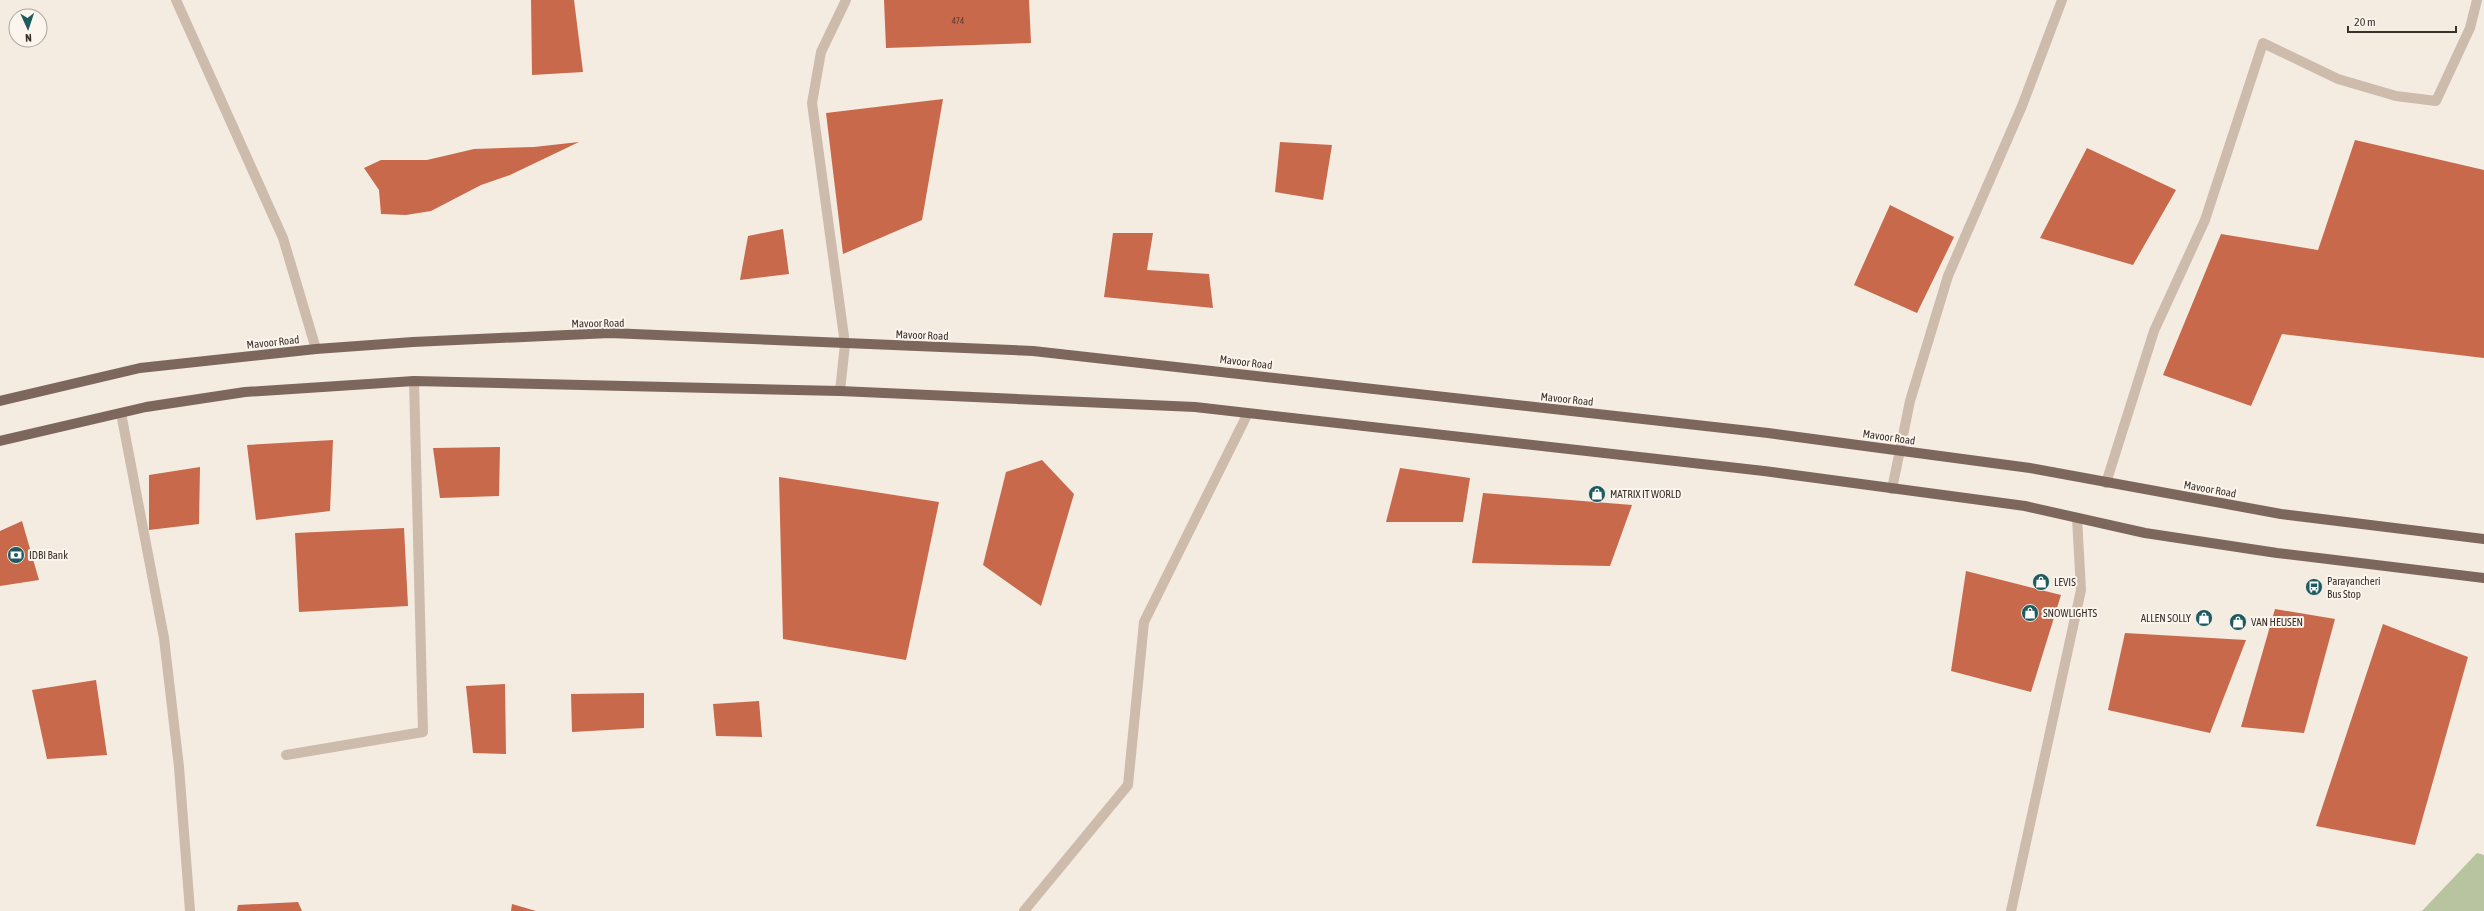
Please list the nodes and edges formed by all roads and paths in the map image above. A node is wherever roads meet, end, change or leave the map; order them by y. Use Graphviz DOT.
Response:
graph roads {
  1 [pos="176,0"];
  2 [pos="846,0"];
  3 [pos="2062,0"];
  4 [pos="2477,0"];
  5 [pos="845,344"];
  6 [pos="316,349"];
  7 [pos="414,381"];
  8 [pos="840,390"];
  9 [pos="0,401"];
  10 [pos="121,413"];
  11 [pos="1248,413"];
  12 [pos="0,441"];
  13 [pos="1898,450"];
  14 [pos="2106,483"];
  15 [pos="1892,489"];
  16 [pos="2077,518"];
  17 [pos="2484,539"];
  18 [pos="2484,578"];
  19 [pos="286,754"];
  20 [pos="190,911"];
  21 [pos="1024,911"];
  22 [pos="2011,911"];
  1 -- 6 [label="street"];
  2 -- 5 [label="street"];
  3 -- 13 [label="street"];
  4 -- 14 [label="street"];
  5 -- 6 [label="main road, Mavoor Road"];
  5 -- 8 [label="street"];
  5 -- 13 [label="main road, Mavoor Road"];
  6 -- 9 [label="main road, Mavoor Road"];
  7 -- 8 [label="main road"];
  7 -- 10 [label="main road"];
  7 -- 19 [label="street"];
  8 -- 11 [label="main road"];
  10 -- 12 [label="main road"];
  10 -- 20 [label="street"];
  11 -- 15 [label="main road"];
  11 -- 21 [label="street"];
  13 -- 14 [label="main road, Mavoor Road"];
  13 -- 15 [label="street"];
  14 -- 17 [label="main road, Mavoor Road"];
  15 -- 16 [label="main road"];
  16 -- 18 [label="main road"];
  16 -- 22 [label="street"];
}
